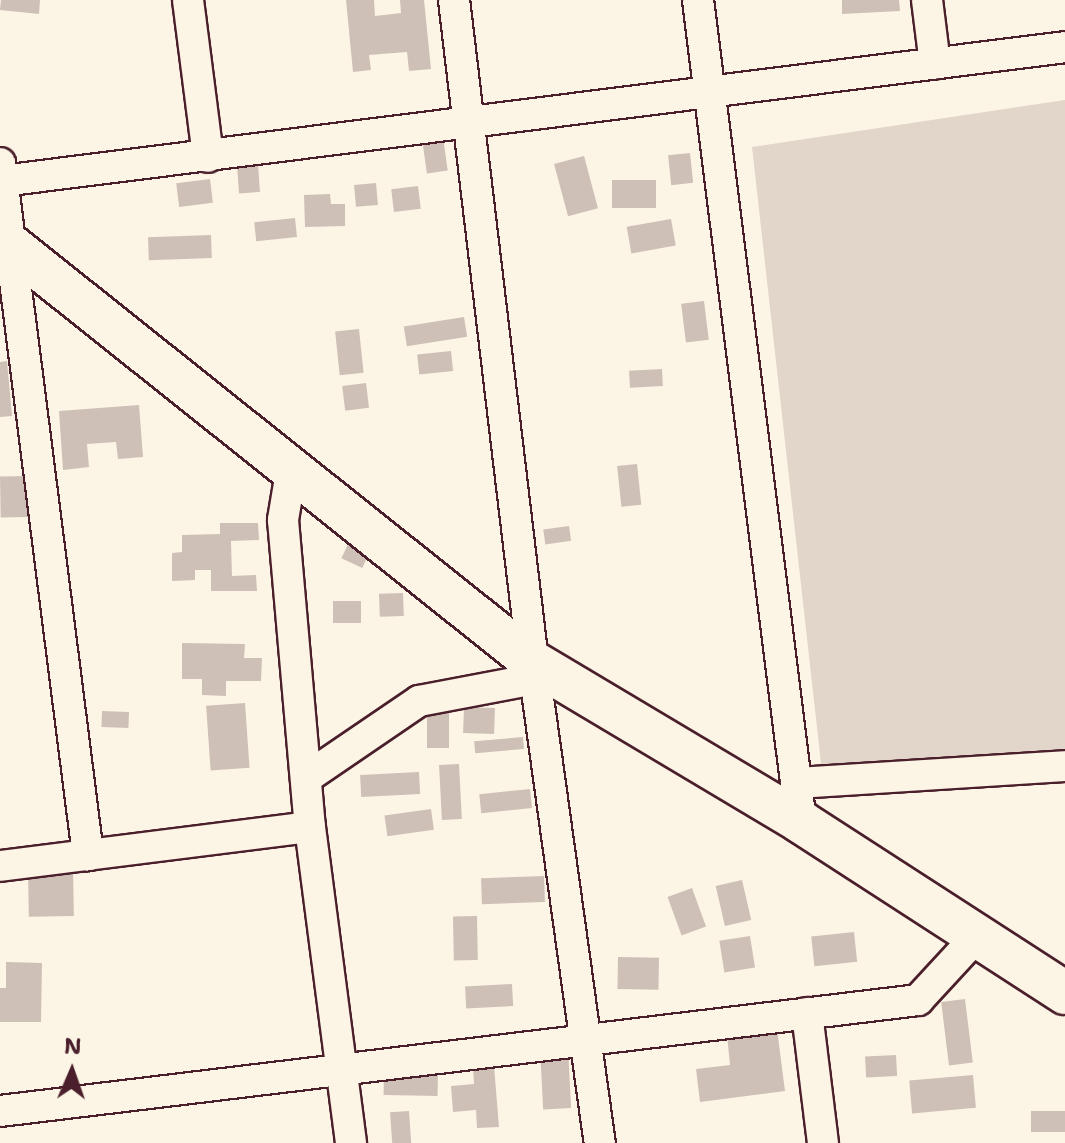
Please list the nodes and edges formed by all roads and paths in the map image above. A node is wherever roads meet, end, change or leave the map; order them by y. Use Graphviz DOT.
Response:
graph roads {
  1 [pos="188,0"];
  2 [pos="454,0"];
  3 [pos="698,0"];
  4 [pos="927,0"];
  5 [pos="1065,47"];
  6 [pos="935,64"];
  7 [pos="709,92"];
  8 [pos="470,122"];
  9 [pos="208,157"];
  10 [pos="1,172"];
  11 [pos="6,242"];
  12 [pos="291,472"];
  13 [pos="534,670"];
  14 [pos="1065,766"];
  15 [pos="306,778"];
  16 [pos="799,802"];
  17 [pos="310,827"];
  18 [pos="88,855"];
  19 [pos="0,866"];
  20 [pos="977,936"];
  21 [pos="1065,993"];
  22 [pos="807,1013"];
  23 [pos="587,1040"];
  24 [pos="342,1070"];
  25 [pos="0,1111"];
  26 [pos="351,1143"];
  27 [pos="600,1143"];
  28 [pos="823,1143"];
  1 -- 9 [label="street"];
  2 -- 8 [label="street"];
  3 -- 7 [label="street"];
  4 -- 6 [label="street"];
  5 -- 6 [label="street"];
  6 -- 7 [label="street"];
  7 -- 8 [label="street"];
  7 -- 16 [label="street"];
  8 -- 9 [label="street"];
  8 -- 13 [label="street"];
  9 -- 10 [label="street"];
  10 -- 11 [label="street"];
  11 -- 12 [label="main road"];
  11 -- 18 [label="street"];
  12 -- 13 [label="main road"];
  12 -- 15 [label="street"];
  13 -- 15 [label="street"];
  13 -- 16 [label="main road"];
  13 -- 23 [label="street"];
  14 -- 16 [label="street"];
  15 -- 17 [label="street"];
  16 -- 20 [label="main road"];
  17 -- 18 [label="street"];
  17 -- 24 [label="street"];
  18 -- 19 [label="street"];
  20 -- 21 [label="main road"];
  20 -- 22 [label="street"];
  22 -- 23 [label="street"];
  22 -- 28 [label="street"];
  23 -- 24 [label="street"];
  23 -- 27 [label="street"];
  24 -- 25 [label="street"];
  24 -- 26 [label="street"];
}
